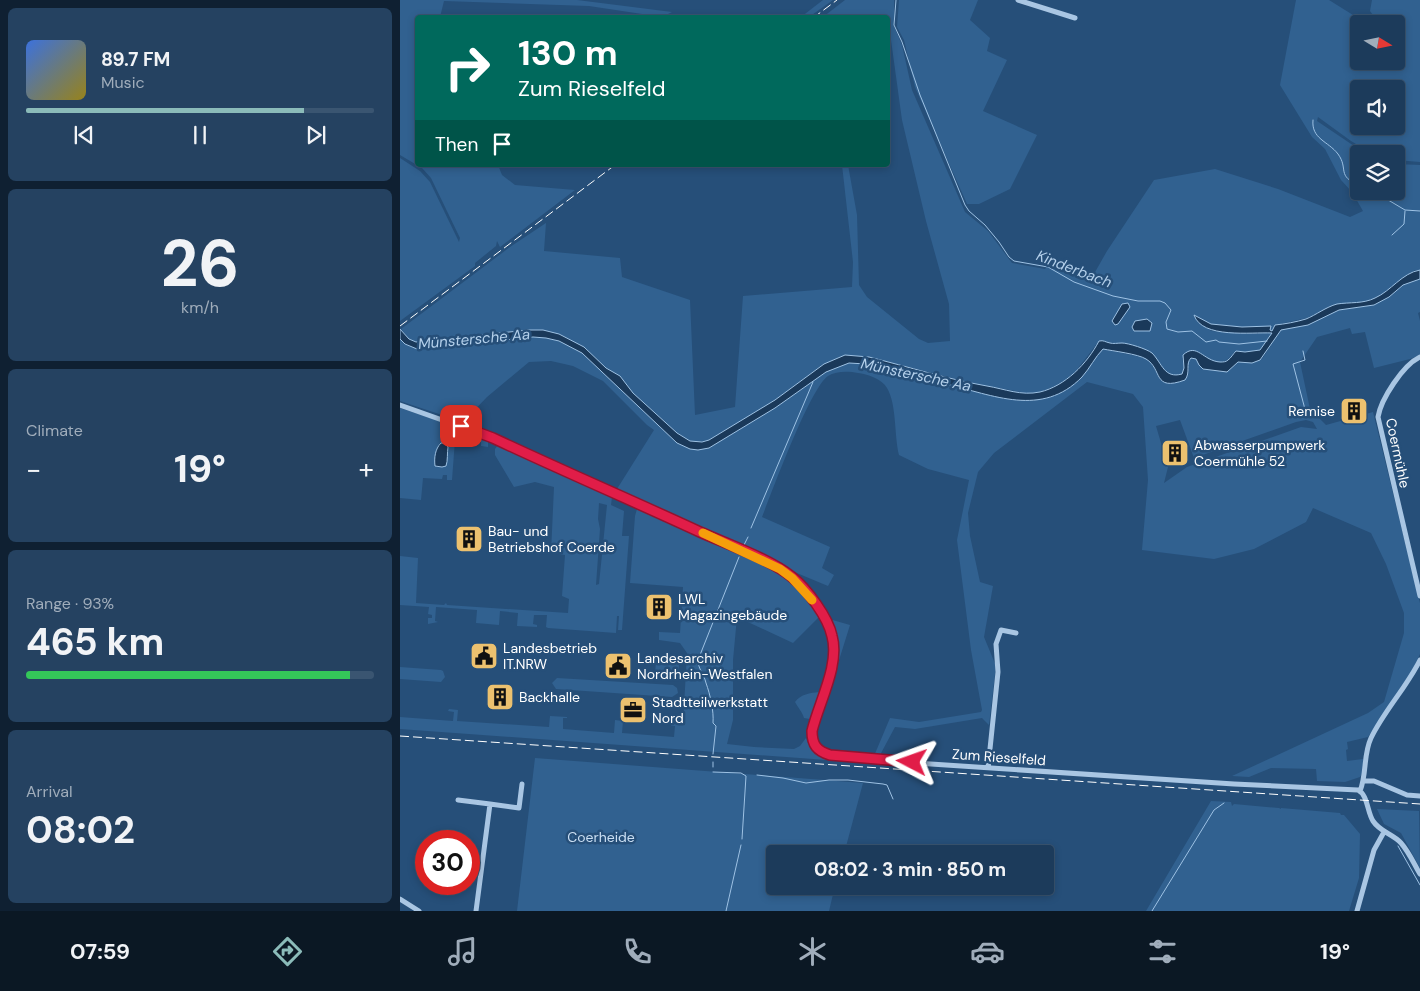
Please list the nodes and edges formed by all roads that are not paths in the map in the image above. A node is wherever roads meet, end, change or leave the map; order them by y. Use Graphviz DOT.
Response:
graph roads {
  1 [pos="1018,0"];
  2 [pos="1075,18"];
  3 [pos="1420,357"];
  4 [pos="400,405"];
  5 [pos="1420,596"];
  6 [pos="1016,633"];
  7 [pos="1420,660"];
  8 [pos="988,768"];
  9 [pos="1364,781"];
  10 [pos="522,784"];
  11 [pos="1360,791"];
  12 [pos="1420,796"];
  13 [pos="458,800"];
  14 [pos="490,804"];
  15 [pos="1384,832"];
  16 [pos="1420,874"];
  17 [pos="400,899"];
  18 [pos="419,911"];
  19 [pos="476,911"];
  20 [pos="1357,911"];
  1 -- 2 [label="street"];
  3 -- 5 [label="street, Coermühle"];
  4 -- 8 [label="street, Zum Rieselfeld"];
  6 -- 8 [label="street"];
  7 -- 9 [label="street"];
  8 -- 11 [label="street, Zum Rieselfeld"];
  9 -- 11 [label="street"];
  9 -- 12 [label="street"];
  10 -- 14 [label="street"];
  11 -- 15 [label="street"];
  13 -- 14 [label="street"];
  14 -- 19 [label="street"];
  15 -- 16 [label="street"];
  15 -- 20 [label="street"];
  17 -- 18 [label="street"];
}
